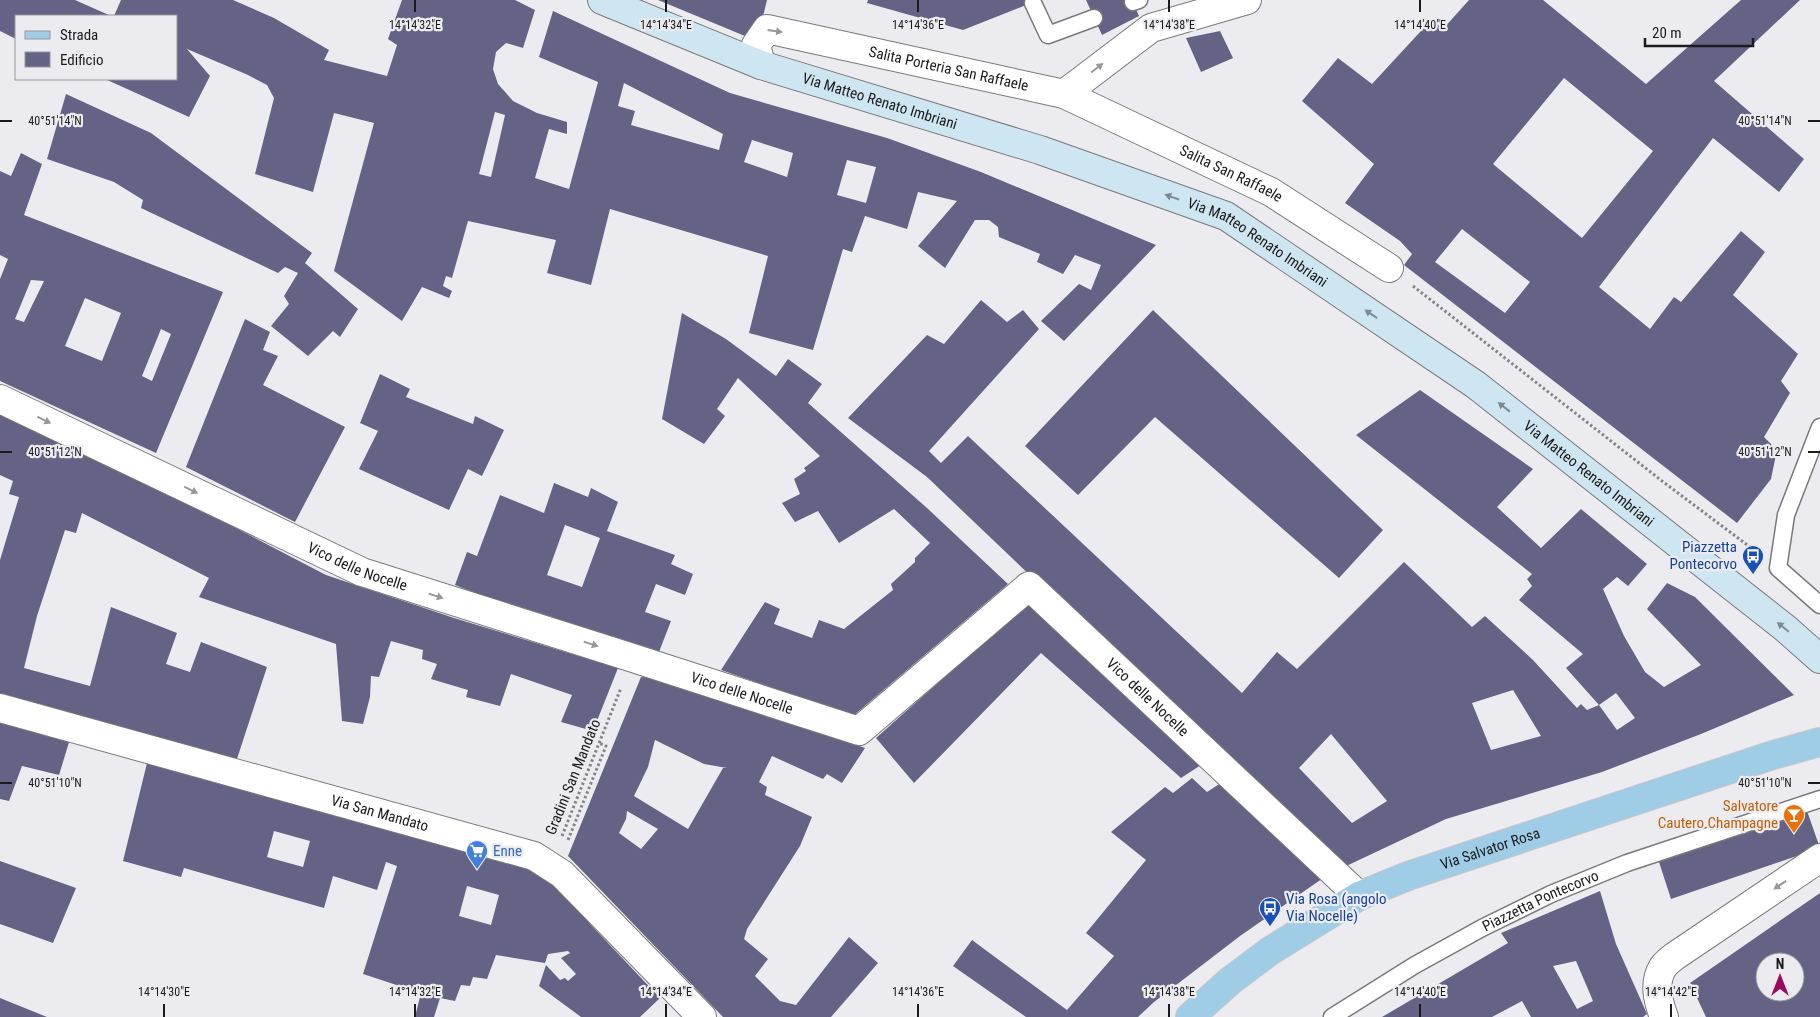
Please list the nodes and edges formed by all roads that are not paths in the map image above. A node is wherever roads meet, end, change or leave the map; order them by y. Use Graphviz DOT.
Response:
graph roads {
  1 [pos="602,0"];
  2 [pos="1247,0"];
  3 [pos="1033,2"];
  4 [pos="1094,18"];
  5 [pos="761,65"];
  6 [pos="1064,94"];
  7 [pos="1389,268"];
  8 [pos="0,399"];
  9 [pos="1820,427"];
  10 [pos="1820,605"];
  11 [pos="1820,658"];
  12 [pos="0,708"];
  13 [pos="1820,742"];
  14 [pos="1820,799"];
  15 [pos="1820,858"];
  16 [pos="1359,896"];
  17 [pos="702,1017"];
  18 [pos="1190,1017"];
  19 [pos="1332,1017"];
  20 [pos="1664,1017"];
  1 -- 5 [label="main road, Via Matteo Renato Imbriani"];
  6 -- 2 [label="street, one-way"];
  3 -- 4 [label="lane"];
  5 -- 6 [label="street, Salita Porteria San Raffaele, one-way"];
  11 -- 5 [label="main road, Via Matteo Renato Imbriani, one-way"];
  6 -- 7 [label="street, Salita San Raffaele"];
  8 -- 16 [label="street, Vico delle Nocelle, one-way"];
  9 -- 10 [label="lane"];
  12 -- 17 [label="street, Via San Mandato"];
  13 -- 16 [label="main road, Via Salvator Rosa"];
  14 -- 19 [label="lane, Piazzetta Pontecorvo"];
  15 -- 20 [label="street, one-way"];
  16 -- 18 [label="main road, Via Salvator Rosa"];
}
